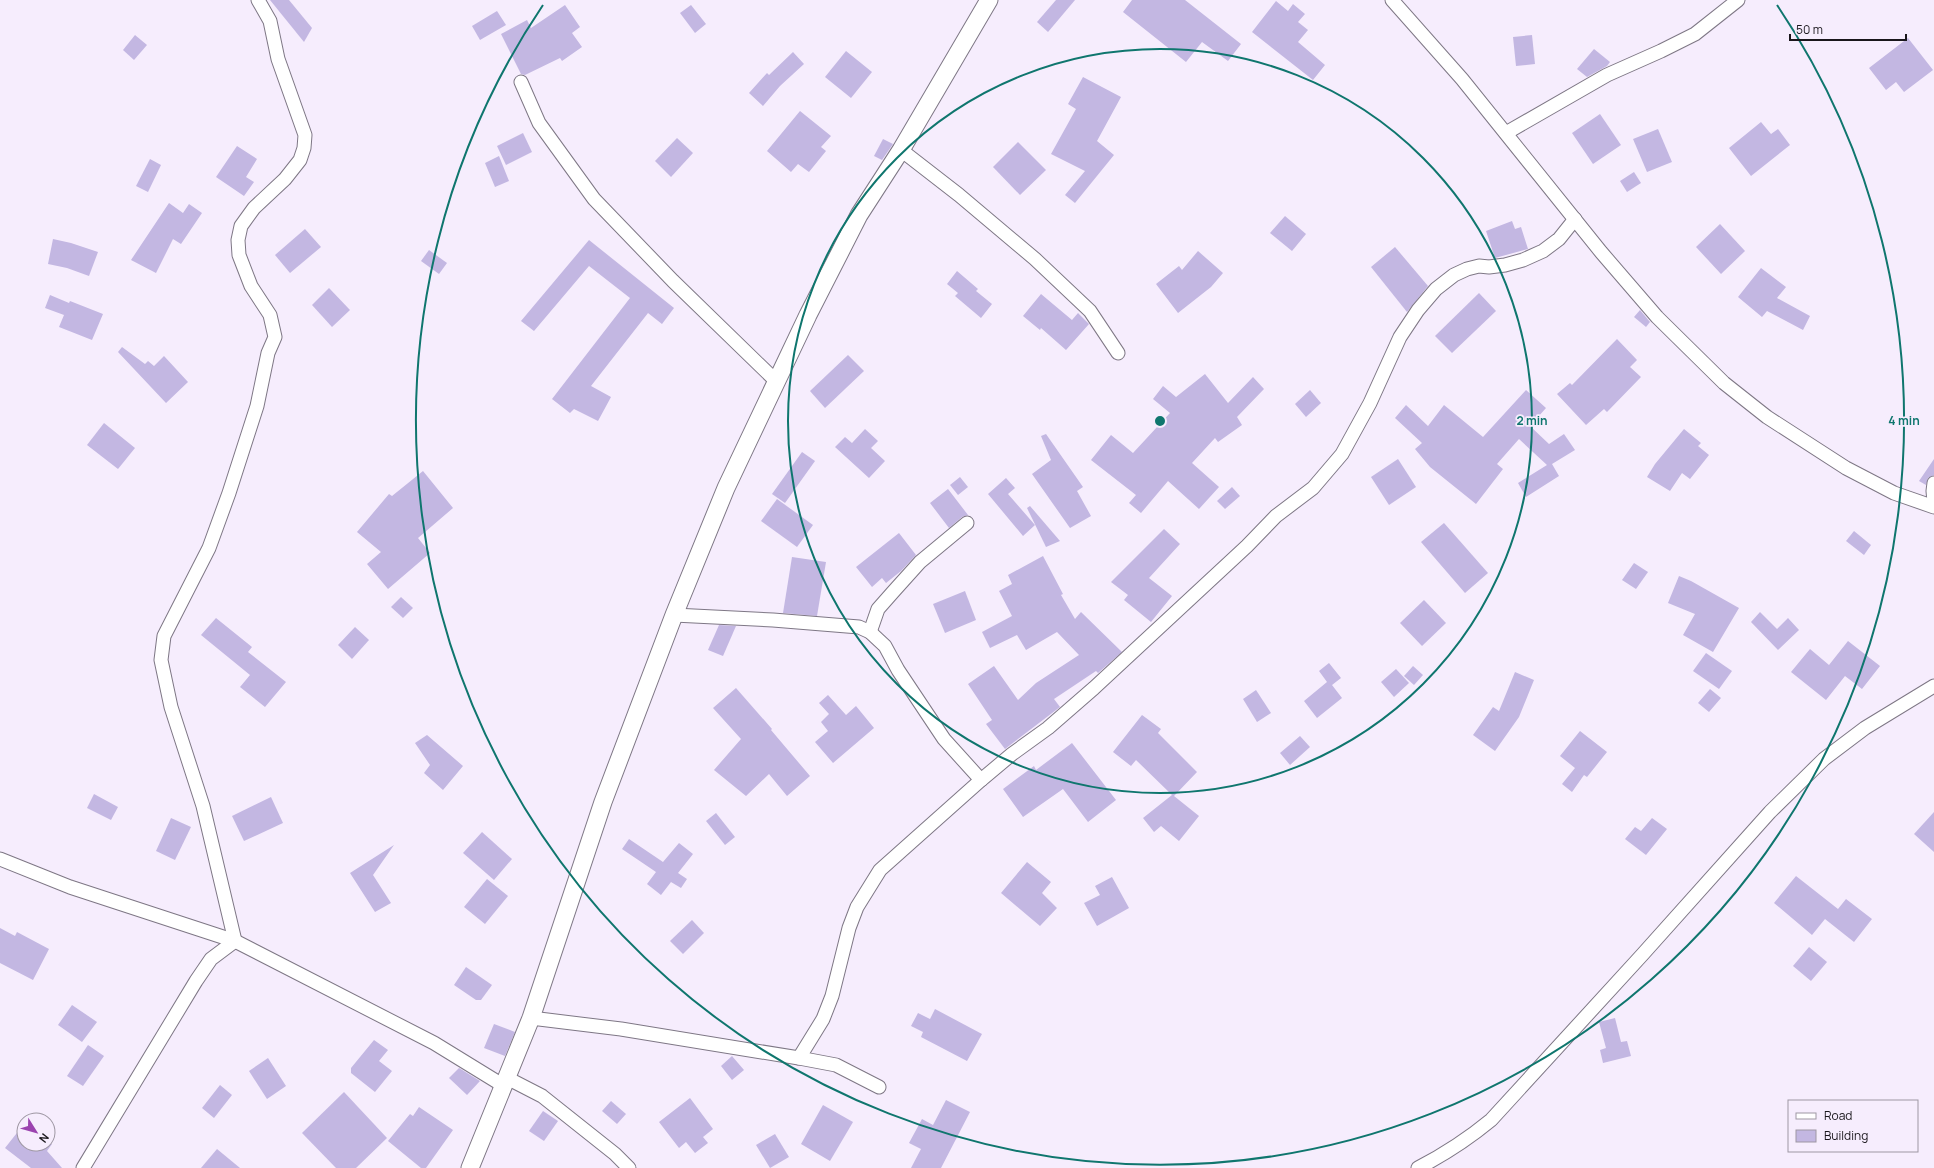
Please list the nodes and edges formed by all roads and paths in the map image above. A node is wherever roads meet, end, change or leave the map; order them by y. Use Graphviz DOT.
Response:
graph roads {
  1 [pos="258,0"];
  2 [pos="988,0"];
  3 [pos="1392,0"];
  4 [pos="1738,0"];
  5 [pos="521,82"];
  6 [pos="1506,133"];
  7 [pos="901,150"];
  8 [pos="1575,219"];
  9 [pos="1118,353"];
  10 [pos="777,382"];
  11 [pos="1934,484"];
  12 [pos="1934,502"];
  13 [pos="1934,507"];
  14 [pos="967,523"];
  15 [pos="674,615"];
  16 [pos="870,632"];
  17 [pos="1934,686"];
  18 [pos="981,780"];
  19 [pos="0,859"];
  20 [pos="235,941"];
  21 [pos="531,1018"];
  22 [pos="799,1058"];
  23 [pos="506,1082"];
  24 [pos="879,1087"];
  25 [pos="83,1168"];
  26 [pos="470,1168"];
  27 [pos="628,1168"];
  28 [pos="1418,1168"];
  1 -- 20 [label="street"];
  2 -- 7 [label="street"];
  3 -- 6 [label="street"];
  4 -- 6 [label="street"];
  5 -- 10 [label="street"];
  6 -- 8 [label="street"];
  7 -- 9 [label="street"];
  7 -- 10 [label="street"];
  8 -- 13 [label="street"];
  8 -- 18 [label="street"];
  10 -- 15 [label="street"];
  11 -- 12 [label="street"];
  14 -- 16 [label="street"];
  15 -- 16 [label="street"];
  15 -- 21 [label="street"];
  16 -- 18 [label="street"];
  17 -- 28 [label="street"];
  18 -- 22 [label="street"];
  19 -- 20 [label="street"];
  20 -- 23 [label="street"];
  20 -- 25 [label="street"];
  21 -- 22 [label="street"];
  21 -- 23 [label="street"];
  22 -- 24 [label="street"];
  23 -- 26 [label="street"];
  23 -- 27 [label="street"];
}
